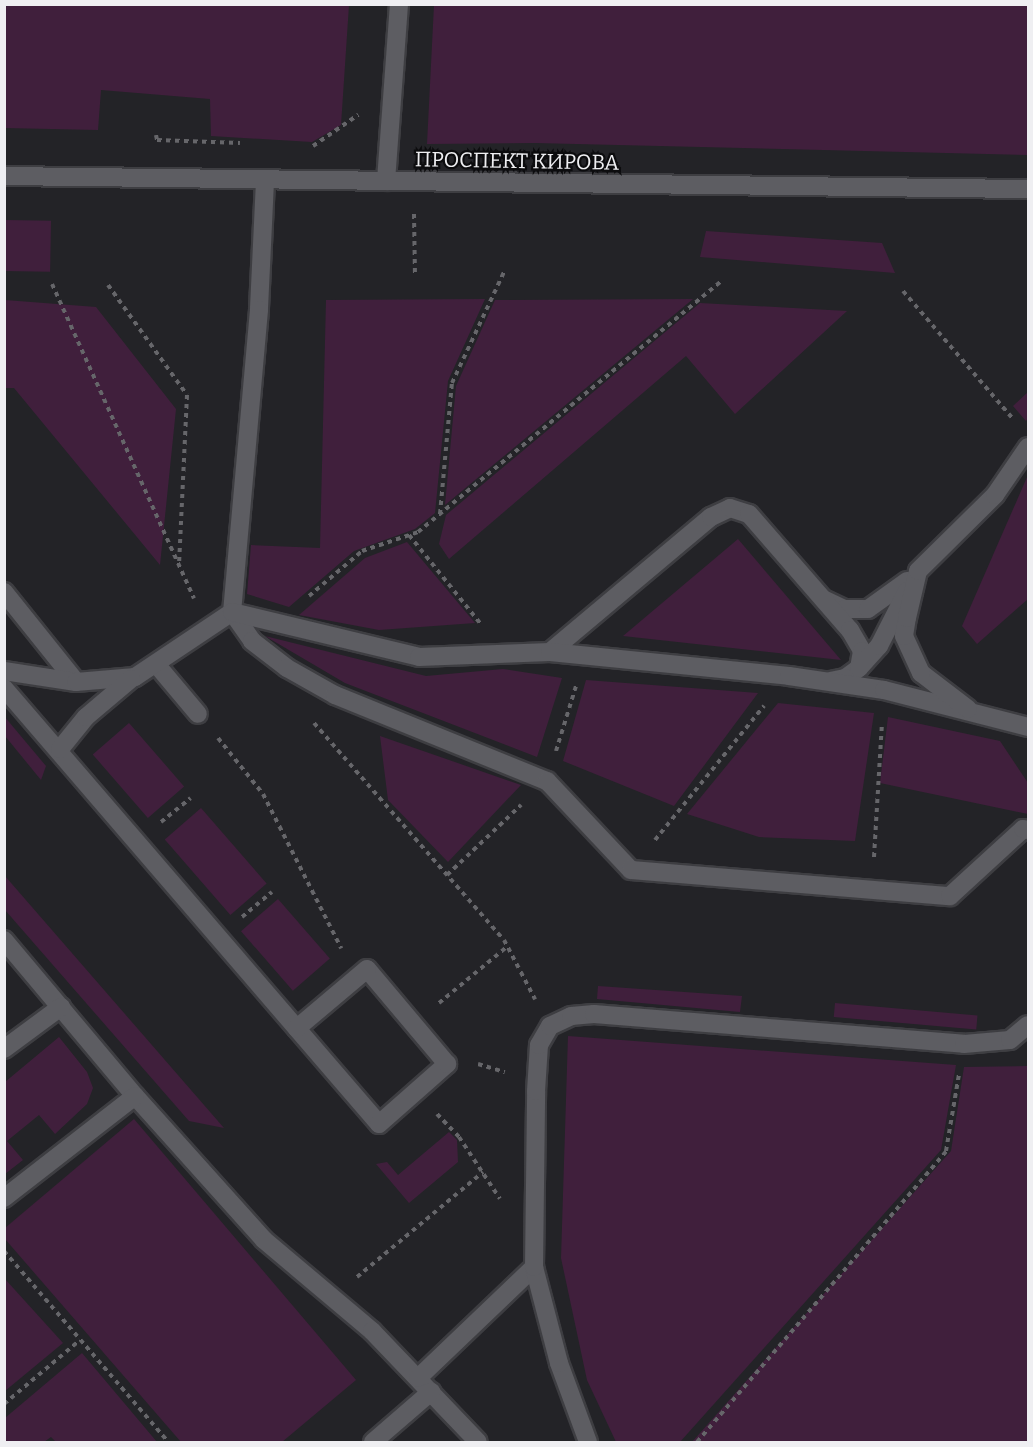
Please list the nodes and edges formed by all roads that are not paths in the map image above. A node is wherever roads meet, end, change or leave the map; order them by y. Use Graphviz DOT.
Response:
graph roads {
  1 [pos="399,4"];
  2 [pos="4,176"];
  3 [pos="265,181"];
  4 [pos="386,182"];
  5 [pos="1029,189"];
  6 [pos="1029,447"];
  7 [pos="918,572"];
  8 [pos="4,592"];
  9 [pos="821,598"];
  10 [pos="232,612"];
  11 [pos="550,652"];
  12 [pos="156,664"];
  13 [pos="859,668"];
  14 [pos="4,671"];
  15 [pos="135,677"];
  16 [pos="76,682"];
  17 [pos="828,682"];
  18 [pos="4,688"];
  19 [pos="198,714"];
  20 [pos="974,714"];
  21 [pos="1029,727"];
  22 [pos="60,749"];
  23 [pos="1029,830"];
  24 [pos="4,940"];
  25 [pos="61,1007"];
  26 [pos="1029,1025"];
  27 [pos="297,1028"];
  28 [pos="4,1049"];
  29 [pos="135,1096"];
  30 [pos="4,1198"];
  31 [pos="534,1267"];
  32 [pos="418,1378"];
  33 [pos="431,1392"];
  34 [pos="373,1443"];
  35 [pos="478,1443"];
  36 [pos="588,1443"];
  1 -- 4 [label="main road"];
  2 -- 3 [label="main road, ПРОСПЕКТ КИРОВА"];
  3 -- 4 [label="main road, ПРОСПЕКТ КИРОВА"];
  3 -- 10 [label="main road"];
  4 -- 5 [label="main road, ПРОСПЕКТ КИРОВА"];
  6 -- 7 [label="main road"];
  7 -- 9 [label="main road"];
  7 -- 13 [label="main road"];
  7 -- 20 [label="main road"];
  8 -- 16 [label="main road"];
  9 -- 11 [label="main road"];
  9 -- 13 [label="main road"];
  10 -- 11 [label="main road"];
  10 -- 12 [label="main road"];
  10 -- 23 [label="main road"];
  11 -- 17 [label="main road"];
  12 -- 15 [label="main road"];
  12 -- 19 [label="main road"];
  13 -- 17 [label="main road"];
  14 -- 16 [label="main road"];
  15 -- 16 [label="main road"];
  15 -- 22 [label="main road"];
  17 -- 20 [label="main road"];
  18 -- 22 [label="main road"];
  20 -- 21 [label="main road"];
  22 -- 27 [label="main road"];
  24 -- 25 [label="main road"];
  25 -- 28 [label="main road"];
  25 -- 29 [label="main road"];
  26 -- 31 [label="main road"];
  27 -- 27 [label="main road"];
  29 -- 30 [label="main road"];
  29 -- 32 [label="main road"];
  31 -- 32 [label="main road"];
  31 -- 36 [label="main road"];
  32 -- 33 [label="main road"];
  33 -- 34 [label="main road"];
  33 -- 35 [label="main road"];
}
